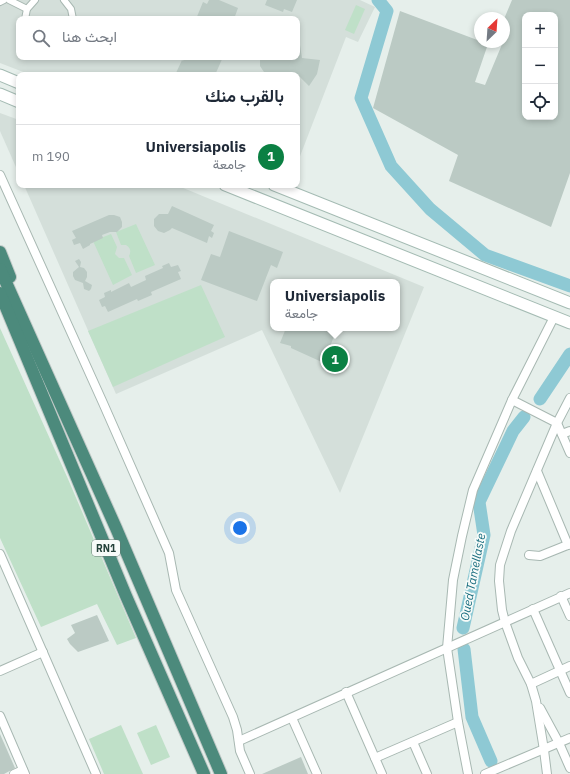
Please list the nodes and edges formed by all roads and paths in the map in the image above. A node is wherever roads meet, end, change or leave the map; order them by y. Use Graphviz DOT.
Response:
graph roads {
  1 [pos="4,0"];
  2 [pos="9,0"];
  3 [pos="35,0"];
  4 [pos="64,0"];
  5 [pos="0,2"];
  6 [pos="28,9"];
  7 [pos="26,16"];
  8 [pos="73,16"];
  9 [pos="0,75"];
  10 [pos="16,82"];
  11 [pos="0,94"];
  12 [pos="16,101"];
  13 [pos="0,175"];
  14 [pos="232,188"];
  15 [pos="282,188"];
  16 [pos="0,252"];
  17 [pos="0,269"];
  18 [pos="0,293"];
  19 [pos="570,303"];
  20 [pos="0,315"];
  21 [pos="554,317"];
  22 [pos="12,320"];
  23 [pos="570,323"];
  24 [pos="24,324"];
  25 [pos="570,398"];
  26 [pos="512,400"];
  27 [pos="557,424"];
  28 [pos="570,431"];
  29 [pos="562,434"];
  30 [pos="570,453"];
  31 [pos="537,471"];
  32 [pos="569,544"];
  33 [pos="0,554"];
  34 [pos="529,555"];
  35 [pos="3,570"];
  36 [pos="570,593"];
  37 [pos="561,596"];
  38 [pos="533,609"];
  39 [pos="570,616"];
  40 [pos="504,622"];
  41 [pos="447,648"];
  42 [pos="43,652"];
  43 [pos="570,666"];
  44 [pos="560,670"];
  45 [pos="0,671"];
  46 [pos="530,684"];
  47 [pos="346,692"];
  48 [pos="570,693"];
  49 [pos="536,700"];
  50 [pos="0,716"];
  51 [pos="292,718"];
  52 [pos="458,722"];
  53 [pos="570,738"];
  54 [pos="239,741"];
  55 [pos="413,742"];
  56 [pos="559,743"];
  57 [pos="544,750"];
  58 [pos="375,758"];
  59 [pos="570,768"];
  60 [pos="24,772"];
  61 [pos="14,774"];
  62 [pos="96,774"];
  63 [pos="204,774"];
  64 [pos="222,774"];
  65 [pos="250,774"];
  66 [pos="317,774"];
  67 [pos="382,774"];
  68 [pos="428,774"];
  69 [pos="468,774"];
  70 [pos="485,774"];
  71 [pos="547,774"];
  1 -- 5 [label="street"];
  2 -- 6 [label="street"];
  3 -- 6 [label="street"];
  4 -- 8 [label="street"];
  6 -- 7 [label="street"];
  9 -- 10 [label="main road"];
  11 -- 12 [label="main road"];
  13 -- 54 [label="street"];
  14 -- 21 [label="main road"];
  15 -- 19 [label="main road"];
  16 -- 24 [label="highway"];
  17 -- 24 [label="highway, RN1"];
  18 -- 22 [label="highway, RN1"];
  20 -- 22 [label="highway"];
  21 -- 23 [label="main road"];
  21 -- 26 [label="street"];
  22 -- 63 [label="highway, RN1"];
  24 -- 64 [label="highway, RN1"];
  25 -- 27 [label="street"];
  26 -- 27 [label="street"];
  26 -- 41 [label="street"];
  27 -- 29 [label="street"];
  27 -- 31 [label="street"];
  28 -- 29 [label="street"];
  29 -- 30 [label="street"];
  31 -- 32 [label="street"];
  31 -- 40 [label="street"];
  32 -- 34 [label="street"];
  33 -- 35 [label="street"];
  35 -- 42 [label="street"];
  36 -- 37 [label="street"];
  37 -- 38 [label="street"];
  37 -- 39 [label="street"];
  38 -- 40 [label="street"];
  38 -- 44 [label="street"];
  40 -- 41 [label="street"];
  40 -- 46 [label="street"];
  41 -- 47 [label="street"];
  41 -- 52 [label="street"];
  42 -- 45 [label="street"];
  42 -- 62 [label="street"];
  43 -- 44 [label="street"];
  44 -- 46 [label="street"];
  44 -- 48 [label="street"];
  46 -- 49 [label="street"];
  47 -- 51 [label="street"];
  47 -- 58 [label="street"];
  49 -- 56 [label="street"];
  49 -- 57 [label="street"];
  50 -- 60 [label="street"];
  51 -- 54 [label="street"];
  51 -- 66 [label="street"];
  52 -- 55 [label="street"];
  52 -- 69 [label="street"];
  53 -- 56 [label="street"];
  54 -- 65 [label="street"];
  55 -- 58 [label="street"];
  55 -- 68 [label="street"];
  56 -- 57 [label="street"];
  56 -- 59 [label="street"];
  57 -- 70 [label="street"];
  57 -- 71 [label="street"];
  58 -- 67 [label="street"];
  60 -- 61 [label="street"];
}
